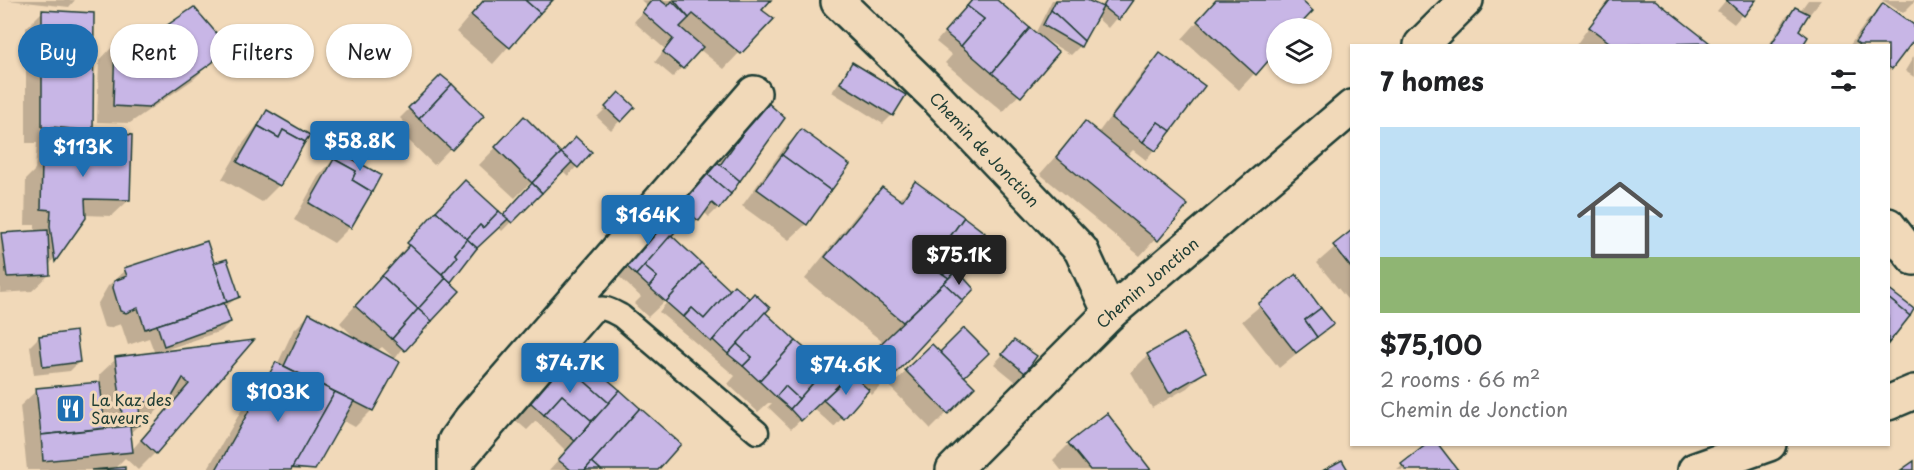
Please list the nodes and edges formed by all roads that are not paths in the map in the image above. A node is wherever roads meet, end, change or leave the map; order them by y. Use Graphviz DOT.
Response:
graph roads {
  1 [pos="1466,0"];
  2 [pos="838,2"];
  3 [pos="1422,44"];
  4 [pos="754,93"];
  5 [pos="1350,110"];
  6 [pos="1890,228"];
  7 [pos="1914,258"];
  8 [pos="1110,313"];
  9 [pos="1914,392"];
  10 [pos="1890,402"];
  11 [pos="757,432"];
  12 [pos="1762,446"];
  13 [pos="1702,462"];
  14 [pos="455,470"];
  15 [pos="952,470"];
  1 -- 3 [label="street"];
  2 -- 8 [label="street, Chemin de Jonction"];
  4 -- 14 [label="street"];
  5 -- 8 [label="street, Chemin Jonction"];
  6 -- 7 [label="street"];
  8 -- 15 [label="street, Chemin Jonction"];
  9 -- 10 [label="street"];
  11 -- 14 [label="lane"];
  12 -- 13 [label="street"];
}
